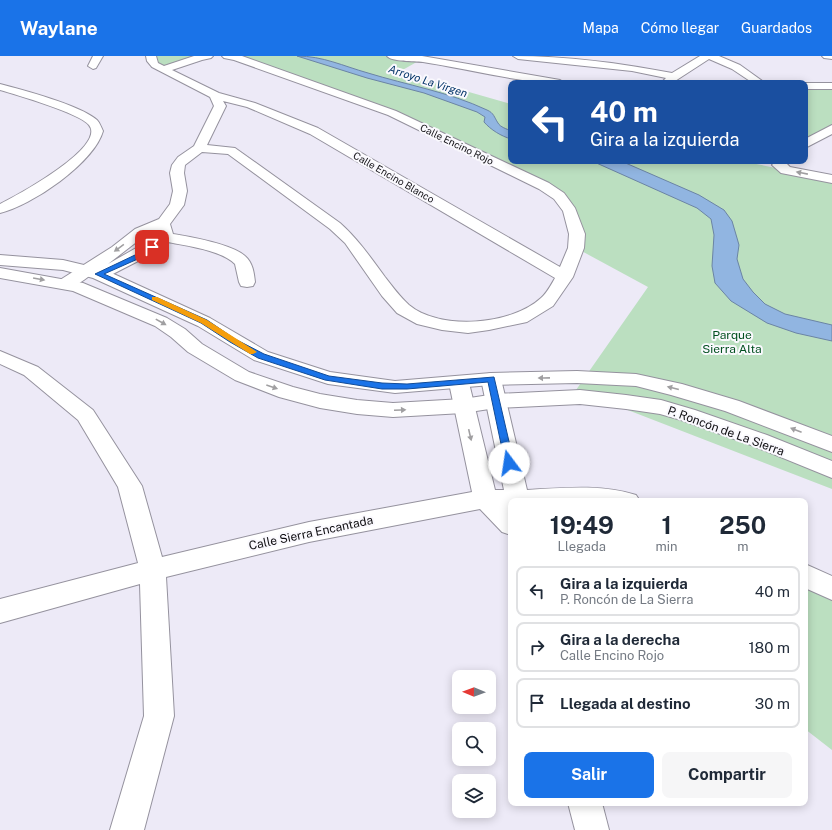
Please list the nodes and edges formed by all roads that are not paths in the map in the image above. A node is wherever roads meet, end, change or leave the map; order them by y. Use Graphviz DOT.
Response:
graph roads {
  1 [pos="98,56"];
  2 [pos="152,56"];
  3 [pos="208,56"];
  4 [pos="226,56"];
  5 [pos="392,56"];
  6 [pos="518,56"];
  7 [pos="707,56"];
  8 [pos="711,56"];
  9 [pos="827,56"];
  10 [pos="832,56"];
  11 [pos="425,57"];
  12 [pos="93,66"];
  13 [pos="165,70"];
  14 [pos="670,79"];
  15 [pos="544,80"];
  16 [pos="756,80"];
  17 [pos="808,86"];
  18 [pos="832,86"];
  19 [pos="0,87"];
  20 [pos="217,100"];
  21 [pos="832,129"];
  22 [pos="808,142"];
  23 [pos="199,148"];
  24 [pos="780,164"];
  25 [pos="832,179"];
  26 [pos="0,208"];
  27 [pos="165,229"];
  28 [pos="0,260"];
  29 [pos="93,272"];
  30 [pos="0,273"];
  31 [pos="565,277"];
  32 [pos="248,282"];
  33 [pos="71,286"];
  34 [pos="0,357"];
  35 [pos="491,379"];
  36 [pos="459,383"];
  37 [pos="496,401"];
  38 [pos="463,406"];
  39 [pos="832,444"];
  40 [pos="832,470"];
  41 [pos="518,498"];
  42 [pos="554,498"];
  43 [pos="606,498"];
  44 [pos="485,499"];
  45 [pos="508,500"];
  46 [pos="508,522"];
  47 [pos="153,570"];
  48 [pos="808,577"];
  49 [pos="832,589"];
  50 [pos="0,611"];
  51 [pos="586,806"];
  52 [pos="127,830"];
  53 [pos="592,830"];
  1 -- 12 [label="street"];
  2 -- 13 [label="street, Calle Encino Blanco"];
  3 -- 13 [label="street"];
  4 -- 31 [label="street, Calle Encino Rojo"];
  5 -- 11 [label="street"];
  6 -- 14 [label="street"];
  7 -- 14 [label="street"];
  8 -- 16 [label="street"];
  9 -- 10 [label="street"];
  11 -- 15 [label="street"];
  13 -- 20 [label="street, Calle Encino Blanco"];
  17 -- 18 [label="street"];
  19 -- 26 [label="street"];
  20 -- 23 [label="street"];
  20 -- 31 [label="street, Calle Encino Blanco"];
  21 -- 22 [label="street"];
  23 -- 27 [label="street"];
  23 -- 31 [label="street, Calle Encino Rojo"];
  25 -- 24 [label="street, one-way"];
  27 -- 29 [label="street"];
  27 -- 29 [label="street, one-way"];
  27 -- 32 [label="street"];
  28 -- 29 [label="street, P. Roncón de La Sierra"];
  29 -- 33 [label="street"];
  29 -- 36 [label="street, P. Roncón de La Sierra"];
  30 -- 33 [label="street, P. Roncón de La Sierra, one-way"];
  33 -- 38 [label="street, P. Roncón de La Sierra, one-way"];
  34 -- 47 [label="street"];
  35 -- 36 [label="street, P. Roncón de La Sierra"];
  35 -- 37 [label="street"];
  39 -- 35 [label="street, P. Roncón de La Sierra, one-way"];
  36 -- 38 [label="street"];
  37 -- 38 [label="street, P. Roncón de La Sierra"];
  37 -- 40 [label="street, P. Roncón de La Sierra"];
  37 -- 41 [label="street"];
  38 -- 44 [label="street, one-way"];
  42 -- 43 [label="street, Calle Sierra Encantada"];
  44 -- 45 [label="street, Calle Sierra Encantada"];
  44 -- 46 [label="street"];
  44 -- 47 [label="street, Calle Sierra Encantada"];
  47 -- 50 [label="street, Calle Sierra Encantada"];
  47 -- 52 [label="street"];
  48 -- 49 [label="street"];
  51 -- 53 [label="street"];
}
